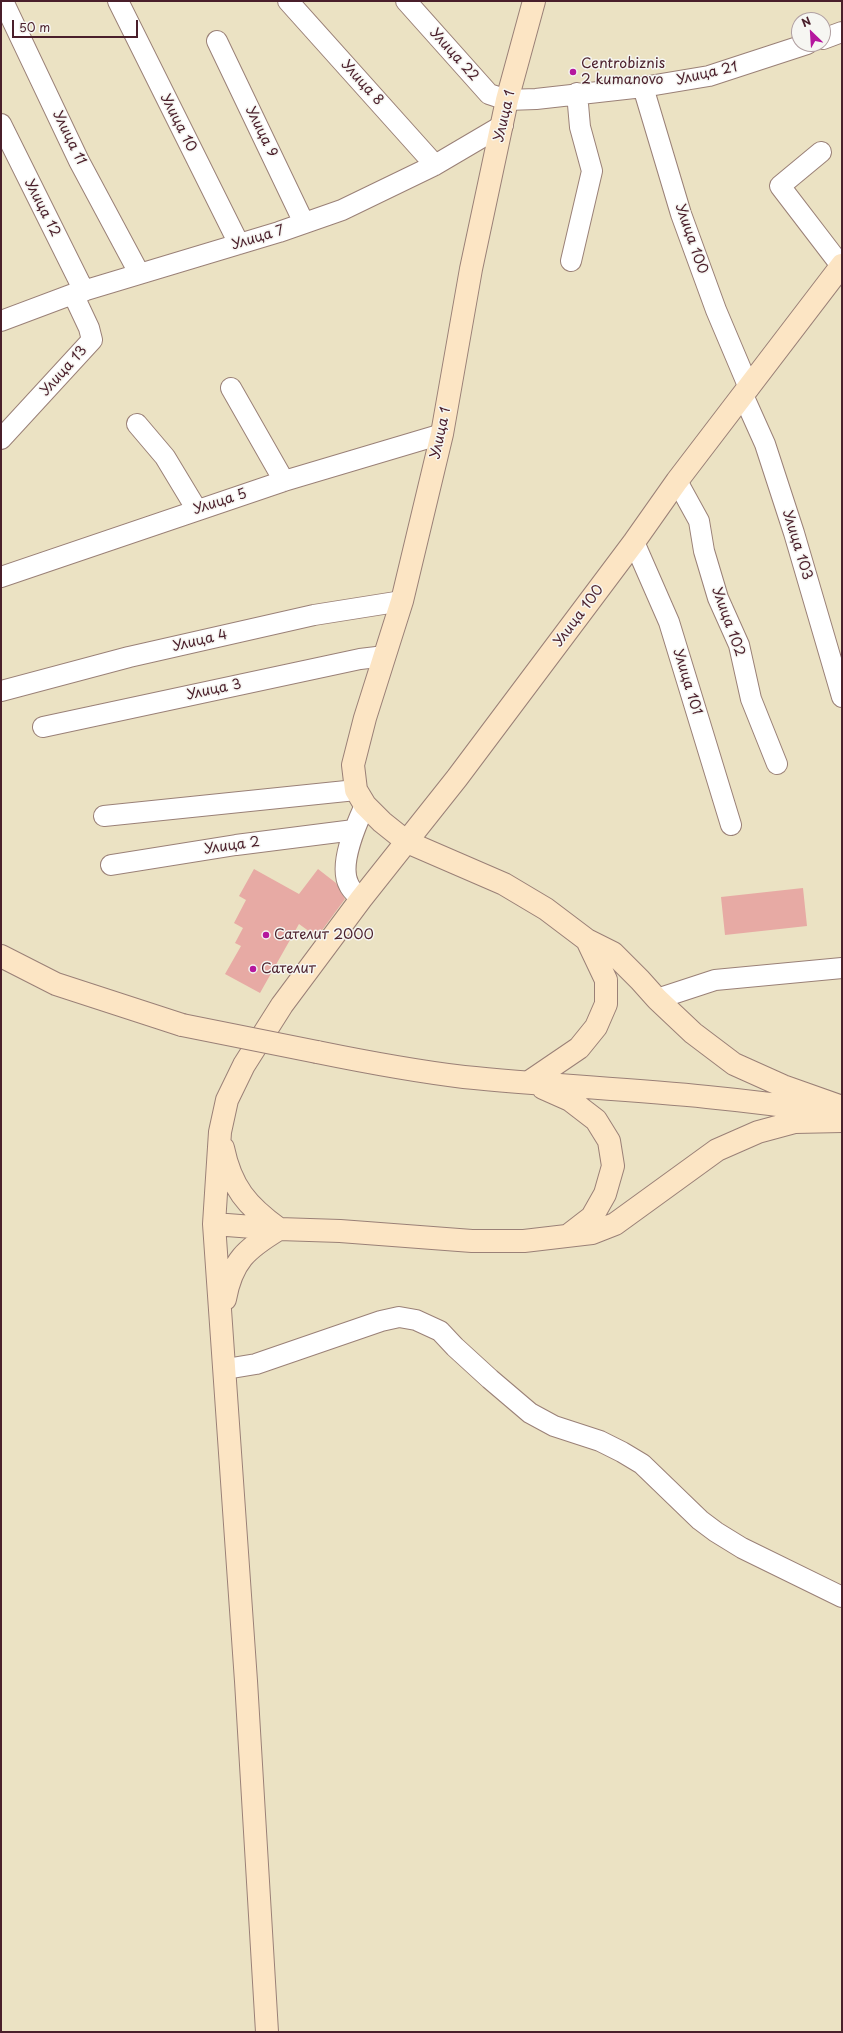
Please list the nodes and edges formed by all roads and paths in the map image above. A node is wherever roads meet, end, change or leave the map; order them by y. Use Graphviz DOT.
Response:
graph roads {
  1 [pos="2,1"];
  2 [pos="118,1"];
  3 [pos="288,1"];
  4 [pos="406,1"];
  5 [pos="531,3"];
  6 [pos="842,32"];
  7 [pos="831,36"];
  8 [pos="217,41"];
  9 [pos="791,49"];
  10 [pos="643,87"];
  11 [pos="577,94"];
  12 [pos="507,100"];
  13 [pos="1,124"];
  14 [pos="503,125"];
  15 [pos="821,152"];
  16 [pos="435,165"];
  17 [pos="304,223"];
  18 [pos="238,244"];
  19 [pos="571,261"];
  20 [pos="842,266"];
  21 [pos="139,274"];
  22 [pos="78,293"];
  23 [pos="3,316"];
  24 [pos="231,388"];
  25 [pos="746,392"];
  26 [pos="137,424"];
  27 [pos="442,434"];
  28 [pos="1,439"];
  29 [pos="284,481"];
  30 [pos="677,481"];
  31 [pos="197,510"];
  32 [pos="634,542"];
  33 [pos="1,577"];
  34 [pos="402,601"];
  35 [pos="385,656"];
  36 [pos="1,691"];
  37 [pos="842,697"];
  38 [pos="43,727"];
  39 [pos="776,764"];
  40 [pos="361,798"];
  41 [pos="104,816"];
  42 [pos="731,825"];
  43 [pos="354,830"];
  44 [pos="407,842"];
  45 [pos="111,865"];
  46 [pos="361,899"];
  47 [pos="588,940"];
  48 [pos="1,956"];
  49 [pos="842,968"];
  50 [pos="657,999"];
  51 [pos="529,1082"];
  52 [pos="842,1107"];
  53 [pos="842,1114"];
  54 [pos="842,1121"];
  55 [pos="220,1132"];
  56 [pos="214,1224"];
  57 [pos="279,1230"];
  58 [pos="566,1237"];
  59 [pos="222,1313"];
  60 [pos="226,1370"];
  61 [pos="842,1597"];
  62 [pos="267,2032"];
  1 -- 21 [label="street, Улица 11"];
  2 -- 18 [label="street, Улица 10"];
  3 -- 16 [label="street, Улица 8"];
  4 -- 12 [label="street, Улица 22"];
  5 -- 12 [label="main road, Улица 1"];
  6 -- 7 [label="street"];
  8 -- 17 [label="street, Улица 9"];
  9 -- 10 [label="street, Улица 21"];
  10 -- 11 [label="street, Улица 21"];
  10 -- 25 [label="street, Улица 100"];
  11 -- 12 [label="street, Улица 21"];
  11 -- 19 [label="street"];
  12 -- 14 [label="main road, Улица 1"];
  13 -- 22 [label="street, Улица 12"];
  14 -- 16 [label="street, Улица 7"];
  14 -- 27 [label="main road, Улица 1"];
  15 -- 20 [label="street"];
  16 -- 17 [label="street, Улица 7"];
  17 -- 18 [label="street, Улица 7"];
  18 -- 21 [label="street, Улица 7"];
  20 -- 25 [label="main road, Улица 100"];
  21 -- 22 [label="street, Улица 7"];
  22 -- 23 [label="street, Улица 7"];
  22 -- 28 [label="street, Улица 13"];
  24 -- 29 [label="street"];
  25 -- 30 [label="main road, Улица 100"];
  25 -- 37 [label="street, Улица 103"];
  26 -- 31 [label="street"];
  27 -- 29 [label="street, Улица 5"];
  27 -- 34 [label="main road, Улица 1"];
  29 -- 31 [label="street, Улица 5"];
  30 -- 32 [label="main road, Улица 100"];
  30 -- 39 [label="street, Улица 102"];
  31 -- 33 [label="street, Улица 5"];
  32 -- 42 [label="street, Улица 101"];
  32 -- 44 [label="main road, Улица 100"];
  34 -- 35 [label="main road, Улица 1"];
  34 -- 36 [label="street, Улица 4"];
  35 -- 38 [label="street, Улица 3"];
  35 -- 40 [label="main road, Улица 1"];
  40 -- 41 [label="street"];
  40 -- 43 [label="street"];
  40 -- 44 [label="main road"];
  43 -- 45 [label="street, Улица 2"];
  43 -- 46 [label="street"];
  44 -- 46 [label="main road, Улица 100"];
  44 -- 47 [label="main road"];
  46 -- 55 [label="main road, Улица 100"];
  47 -- 50 [label="main road"];
  47 -- 51 [label="main road"];
  48 -- 51 [label="main road, bridge"];
  49 -- 50 [label="street"];
  50 -- 52 [label="main road"];
  51 -- 53 [label="main road"];
  51 -- 58 [label="main road"];
  54 -- 58 [label="main road"];
  55 -- 56 [label="main road, Улица 100"];
  55 -- 57 [label="main road"];
  56 -- 57 [label="main road"];
  56 -- 59 [label="main road, Улица 100"];
  57 -- 58 [label="main road"];
  57 -- 59 [label="main road"];
  59 -- 60 [label="main road"];
  60 -- 61 [label="street"];
  60 -- 62 [label="main road"];
}
